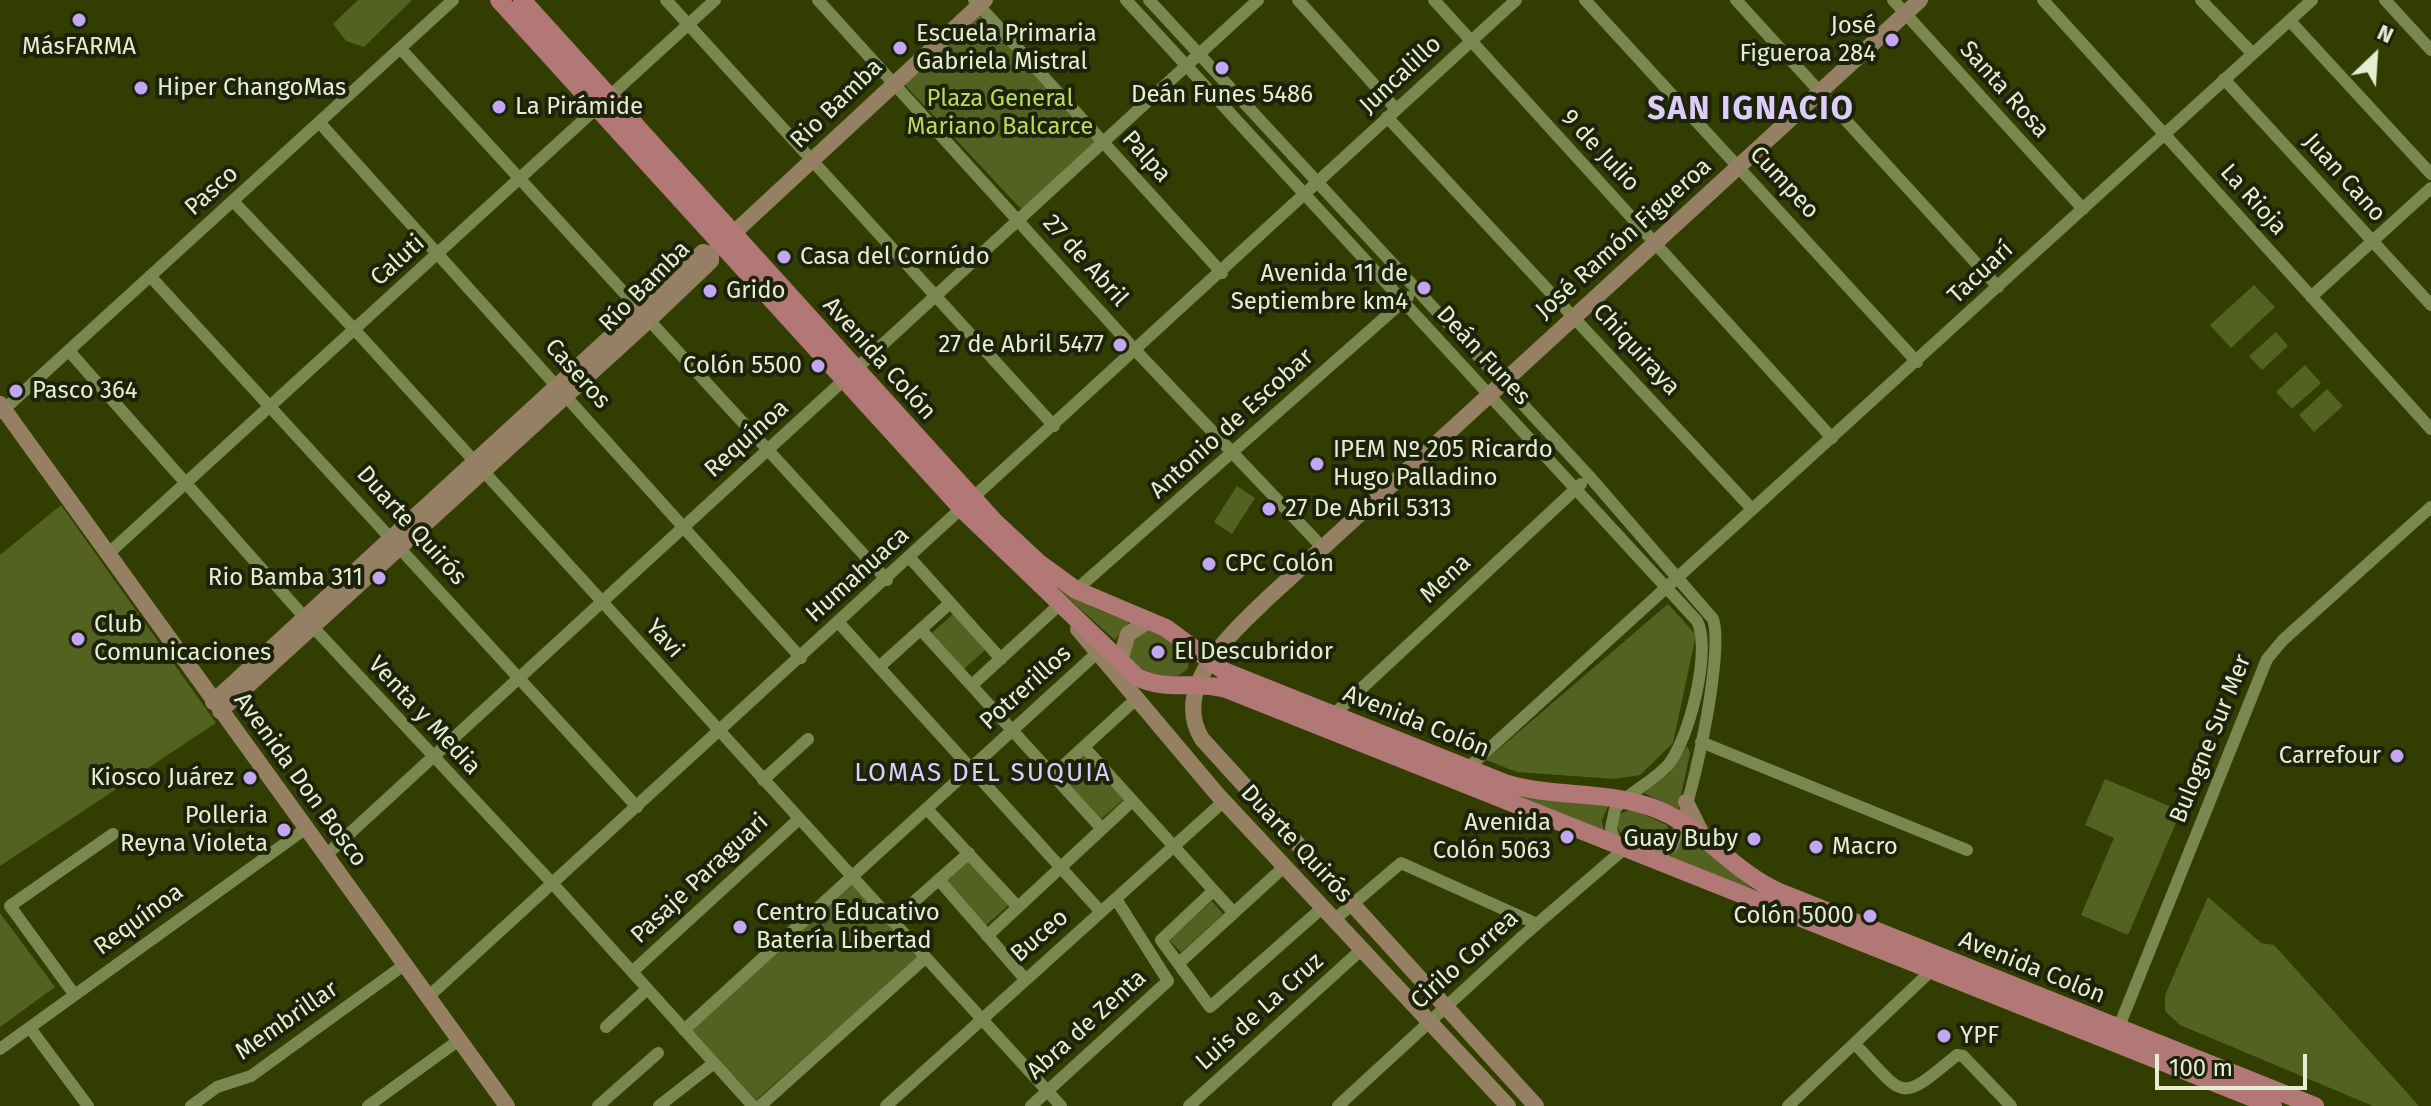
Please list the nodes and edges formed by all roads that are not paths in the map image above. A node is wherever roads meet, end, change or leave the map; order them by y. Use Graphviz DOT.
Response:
graph roads {
  1 [pos="453,0"];
  2 [pos="499,0"];
  3 [pos="522,0"];
  4 [pos="666,0"];
  5 [pos="715,0"];
  6 [pos="818,0"];
  7 [pos="1126,0"];
  8 [pos="1149,0"];
  9 [pos="1258,0"];
  10 [pos="1298,0"];
  11 [pos="1434,0"];
  12 [pos="1516,0"];
  13 [pos="1585,0"];
  14 [pos="1736,0"];
  15 [pos="1893,0"];
  16 [pos="1920,0"];
  17 [pos="2043,0"];
  18 [pos="2201,0"];
  19 [pos="2312,0"];
  20 [pos="2385,0"];
  21 [pos="979,2"];
  22 [pos="1905,13"];
  23 [pos="2290,21"];
  24 [pos="688,25"];
  25 [pos="1470,42"];
  26 [pos="400,48"];
  27 [pos="2431,50"];
  28 [pos="1197,53"];
  29 [pos="2252,53"];
  30 [pos="1186,65"];
  31 [pos="2224,79"];
  32 [pos="892,84"];
  33 [pos="1819,91"];
  34 [pos="604,103"];
  35 [pos="1391,113"];
  36 [pos="319,122"];
  37 [pos="2164,135"];
  38 [pos="1103,143"];
  39 [pos="812,162"];
  40 [pos="1739,167"];
  41 [pos="2431,174"];
  42 [pos="520,178"];
  43 [pos="1318,185"];
  44 [pos="2431,188"];
  45 [pos="1306,196"];
  46 [pos="233,201"];
  47 [pos="2083,209"];
  48 [pos="1019,219"];
  49 [pos="722,243"];
  50 [pos="2373,243"];
  51 [pos="1656,244"];
  52 [pos="439,254"];
  53 [pos="1222,273"];
  54 [pos="150,276"];
  55 [pos="1998,287"];
  56 [pos="1416,290"];
  57 [pos="934,296"];
  58 [pos="2311,297"];
  59 [pos="1403,301"];
  60 [pos="2431,305"];
  61 [pos="646,314"];
  62 [pos="1576,316"];
  63 [pos="355,330"];
  64 [pos="69,351"];
  65 [pos="1136,351"];
  66 [pos="1917,362"];
  67 [pos="850,375"];
  68 [pos="1495,388"];
  69 [pos="563,391"];
  70 [pos="271,407"];
  71 [pos="1,409"];
  72 [pos="1054,426"];
  73 [pos="2431,429"];
  74 [pos="1832,438"];
  75 [pos="768,450"];
  76 [pos="1233,452"];
  77 [pos="479,468"];
  78 [pos="1589,476"];
  79 [pos="186,484"];
  80 [pos="1575,488"];
  81 [pos="968,504"];
  82 [pos="2431,507"];
  83 [pos="1752,509"];
  84 [pos="684,526"];
  85 [pos="394,544"];
  86 [pos="1322,547"];
  87 [pos="109,553"];
  88 [pos="910,558"];
  89 [pos="1677,574"];
  90 [pos="887,580"];
  91 [pos="1665,586"];
  92 [pos="1076,590"];
  93 [pos="600,602"];
  94 [pos="950,603"];
  95 [pos="1059,605"];
  96 [pos="1148,621"];
  97 [pos="309,623"];
  98 [pos="839,623"];
  99 [pos="921,630"];
  100 [pos="1097,653"];
  101 [pos="801,658"];
  102 [pos="1001,659"];
  103 [pos="1208,661"];
  104 [pos="879,667"];
  105 [pos="1117,668"];
  106 [pos="519,677"];
  107 [pos="972,685"];
  108 [pos="1199,685"];
  109 [pos="1135,700"];
  110 [pos="216,706"];
  111 [pos="1333,715"];
  112 [pos="1012,730"];
  113 [pos="720,733"];
  114 [pos="808,739"];
  115 [pos="1701,742"];
  116 [pos="1084,747"];
  117 [pos="431,758"];
  118 [pos="970,768"];
  119 [pos="1468,768"];
  120 [pos="1053,775"];
  121 [pos="763,780"];
  122 [pos="1624,799"];
  123 [pos="1132,801"];
  124 [pos="1224,801"];
  125 [pos="1686,802"];
  126 [pos="637,807"];
  127 [pos="927,809"];
  128 [pos="799,819"];
  129 [pos="1681,821"];
  130 [pos="305,829"];
  131 [pos="1102,829"];
  132 [pos="113,834"];
  133 [pos="1707,840"];
  134 [pos="1174,847"];
  135 [pos="1620,847"];
  136 [pos="1967,850"];
  137 [pos="969,853"];
  138 [pos="325,856"];
  139 [pos="1648,858"];
  140 [pos="1061,867"];
  141 [pos="1284,867"];
  142 [pos="852,877"];
  143 [pos="939,880"];
  144 [pos="553,884"];
  145 [pos="1213,891"];
  146 [pos="1116,899"];
  147 [pos="1352,903"];
  148 [pos="1018,907"];
  149 [pos="1101,912"];
  150 [pos="1234,913"];
  151 [pos="1328,914"];
  152 [pos="892,921"];
  153 [pos="1537,924"];
  154 [pos="987,936"];
  155 [pos="1361,950"];
  156 [pos="925,958"];
  157 [pos="1179,963"];
  158 [pos="404,965"];
  159 [pos="1931,971"];
  160 [pos="632,972"];
  161 [pos="1025,979"];
  162 [pos="647,989"];
  163 [pos="74,994"];
  164 [pos="428,997"];
  165 [pos="1445,1008"];
  166 [pos="981,1019"];
  167 [pos="1429,1023"];
  168 [pos="606,1027"];
  169 [pos="30,1028"];
  170 [pos="684,1030"];
  171 [pos="2116,1036"];
  172 [pos="459,1040"];
  173 [pos="1855,1044"];
  174 [pos="0,1049"];
  175 [pos="658,1053"];
  176 [pos="714,1063"];
  177 [pos="1047,1091"];
  178 [pos="88,1106"];
  179 [pos="191,1106"];
  180 [pos="368,1106"];
  181 [pos="507,1106"];
  182 [pos="598,1106"];
  183 [pos="659,1106"];
  184 [pos="753,1106"];
  185 [pos="760,1106"];
  186 [pos="886,1106"];
  187 [pos="1031,1106"];
  188 [pos="1061,1106"];
  189 [pos="1189,1106"];
  190 [pos="1338,1106"];
  191 [pos="1508,1106"];
  192 [pos="1536,1106"];
  193 [pos="1788,1106"];
  194 [pos="2011,1106"];
  195 [pos="2273,1106"];
  196 [pos="2315,1106"];
  1 -- 26 [label="street, Pasco"];
  2 -- 34 [label="main road, Avenida Colón"];
  3 -- 34 [label="main road, Avenida Colón"];
  4 -- 24 [label="street"];
  5 -- 24 [label="street, Caluti"];
  6 -- 32 [label="street, 27 de Abril"];
  7 -- 30 [label="street, Deán Funes"];
  8 -- 28 [label="street, Deán Funes"];
  9 -- 28 [label="street, Requínoa"];
  10 -- 35 [label="street, Chiquiraya"];
  11 -- 25 [label="street, 9 de Julio"];
  12 -- 25 [label="street, Juncalillo"];
  13 -- 40 [label="street, Cumpeo"];
  14 -- 33 [label="street"];
  15 -- 22 [label="street, Santa Rosa"];
  16 -- 22 [label="main road, José Ramón Figueroa"];
  17 -- 37 [label="street, La Rioja"];
  18 -- 29 [label="street"];
  19 -- 23 [label="street, Tacuarí"];
  20 -- 27 [label="street"];
  21 -- 32 [label="main road, Rio Bamba"];
  21 -- 38 [label="street, Palpa"];
  22 -- 33 [label="main road, José Ramón Figueroa"];
  22 -- 47 [label="street, Santa Rosa"];
  23 -- 29 [label="street, Tacuarí"];
  23 -- 41 [label="street"];
  24 -- 34 [label="street, Caluti"];
  24 -- 39 [label="street"];
  25 -- 35 [label="street, Juncalillo"];
  25 -- 51 [label="street, 9 de Julio"];
  26 -- 36 [label="street, Pasco"];
  26 -- 42 [label="street"];
  28 -- 30 [label="street, Requínoa"];
  28 -- 43 [label="street, Deán Funes"];
  29 -- 31 [label="street, Tacuarí"];
  30 -- 38 [label="street, Requínoa"];
  30 -- 45 [label="street, Deán Funes"];
  31 -- 37 [label="street, Tacuarí"];
  31 -- 50 [label="street, Juan Cano"];
  32 -- 39 [label="main road, Rio Bamba"];
  32 -- 48 [label="street, 27 de Abril"];
  33 -- 40 [label="main road, José Ramón Figueroa"];
  33 -- 55 [label="street"];
  34 -- 42 [label="street, Caluti"];
  34 -- 49 [label="main road, Avenida Colón"];
  35 -- 43 [label="street, Juncalillo"];
  35 -- 62 [label="street, Chiquiraya"];
  36 -- 46 [label="street, Pasco"];
  36 -- 52 [label="street, Caseros"];
  37 -- 47 [label="street, Tacuarí"];
  37 -- 58 [label="street, La Rioja"];
  38 -- 48 [label="street, Requínoa"];
  38 -- 53 [label="street, Palpa"];
  39 -- 49 [label="main road, Rio Bamba"];
  39 -- 57 [label="street"];
  40 -- 51 [label="main road, José Ramón Figueroa"];
  40 -- 66 [label="street, Cumpeo"];
  42 -- 52 [label="street, Caluti"];
  42 -- 61 [label="street"];
  43 -- 45 [label="street, Humahuaca"];
  43 -- 56 [label="street, Deán Funes"];
  44 -- 50 [label="street"];
  45 -- 53 [label="street, Humahuaca"];
  45 -- 59 [label="street, Deán Funes"];
  46 -- 54 [label="street, Pasco"];
  46 -- 63 [label="street, Yavi"];
  47 -- 55 [label="street, Tacuarí"];
  48 -- 57 [label="street, Requínoa"];
  48 -- 65 [label="street, 27 de Abril"];
  49 -- 61 [label="main road, Río Bamba"];
  49 -- 67 [label="main road, Avenida Colón"];
  50 -- 58 [label="street"];
  50 -- 60 [label="street, Juan Cano"];
  51 -- 62 [label="main road, José Ramón Figueroa"];
  51 -- 74 [label="street, 9 de Julio"];
  52 -- 63 [label="street, Caluti"];
  52 -- 69 [label="street, Caseros"];
  53 -- 65 [label="street, Humahuaca"];
  54 -- 64 [label="street, Pasco"];
  54 -- 70 [label="street, Duarte Quirós"];
  55 -- 66 [label="street, Tacuarí"];
  56 -- 59 [label="street, Antonio de Escobar"];
  56 -- 68 [label="street, Deán Funes"];
  57 -- 67 [label="street, Requínoa"];
  57 -- 72 [label="street"];
  58 -- 73 [label="street, La Rioja"];
  59 -- 68 [label="street, Deán Funes"];
  59 -- 76 [label="street, Antonio de Escobar"];
  61 -- 69 [label="main road, Río Bamba"];
  61 -- 75 [label="street"];
  62 -- 68 [label="main road, José Ramón Figueroa"];
  62 -- 83 [label="street, Chiquiraya"];
  63 -- 70 [label="street, Caluti"];
  63 -- 77 [label="street, Yavi"];
  64 -- 71 [label="street, Pasco"];
  64 -- 79 [label="street, Venta y Media"];
  65 -- 72 [label="street, Humahuaca"];
  65 -- 76 [label="street, 27 de Abril"];
  66 -- 74 [label="street, Tacuarí"];
  67 -- 75 [label="street, Requínoa"];
  67 -- 81 [label="main road, Avenida Colón"];
  68 -- 78 [label="street, Deán Funes"];
  68 -- 80 [label="street, Deán Funes"];
  68 -- 86 [label="main road, José Ramón Figueroa"];
  69 -- 77 [label="main road, Río Bamba"];
  69 -- 84 [label="street, Caseros"];
  70 -- 79 [label="street, Caluti"];
  70 -- 85 [label="street, Duarte Quirós"];
  71 -- 87 [label="main road, Avenida Don Bosco"];
  72 -- 81 [label="street, Humahuaca"];
  74 -- 83 [label="street, Tacuarí"];
  75 -- 84 [label="street, Requínoa"];
  75 -- 90 [label="street"];
  76 -- 86 [label="street, 27 de Abril"];
  76 -- 92 [label="street, Antonio de Escobar"];
  77 -- 85 [label="main road, Río Bamba"];
  77 -- 93 [label="street, Yavi"];
  78 -- 80 [label="street, Mena"];
  78 -- 89 [label="street, Deán Funes"];
  79 -- 87 [label="street, Caluti"];
  79 -- 97 [label="street, Venta y Media"];
  80 -- 91 [label="street, Deán Funes"];
  80 -- 111 [label="street, Mena"];
  81 -- 88 [label="street, Humahuaca"];
  81 -- 92 [label="main road, Avenida Colón"];
  81 -- 95 [label="main road, Avenida Colón"];
  82 -- 171 [label="street, Bulogne Sur Mer"];
  83 -- 89 [label="street, Tacuarí"];
  84 -- 93 [label="street, Requínoa"];
  84 -- 101 [label="street, Caseros"];
  85 -- 97 [label="main road, Río Bamba"];
  85 -- 106 [label="street, Duarte Quirós"];
  86 -- 103 [label="main road, José Ramón Figueroa"];
  87 -- 110 [label="main road, Avenida Don Bosco"];
  88 -- 90 [label="street, Humahuaca"];
  88 -- 94 [label="street"];
  89 -- 91 [label="street, Tacuarí"];
  89 -- 115 [label="street, Deán Funes"];
  90 -- 98 [label="street, Humahuaca"];
  91 -- 119 [label="street, Tacuarí"];
  91 -- 122 [label="street, Deán Funes"];
  92 -- 96 [label="main road, Avenida Colón"];
  93 -- 106 [label="street, Requínoa"];
  93 -- 113 [label="street, Yavi"];
  94 -- 99 [label="street"];
  94 -- 102 [label="street"];
  95 -- 100 [label="main road, Duarte Quirós"];
  95 -- 102 [label="street"];
  95 -- 105 [label="main road, Avenida Colón"];
  96 -- 103 [label="main road, Avenida Colón"];
  96 -- 105 [label="main road"];
  97 -- 110 [label="main road, Río Bamba"];
  97 -- 117 [label="street, Venta y Media"];
  98 -- 101 [label="street, Humahuaca"];
  98 -- 104 [label="street"];
  99 -- 104 [label="street"];
  99 -- 107 [label="street"];
  100 -- 105 [label="main road, Duarte Quirós"];
  100 -- 112 [label="street, Potrerillos"];
  101 -- 113 [label="street, Humahuaca"];
  102 -- 107 [label="street"];
  103 -- 108 [label="main road, Duarte Quirós"];
  103 -- 111 [label="main road, Avenida Colón"];
  104 -- 118 [label="street"];
  105 -- 108 [label="main road, Avenida Colón"];
  105 -- 109 [label="main road, Duarte Quirós"];
  106 -- 117 [label="street, Requínoa"];
  106 -- 126 [label="street, Duarte Quirós"];
  107 -- 112 [label="street"];
  108 -- 135 [label="main road, Avenida Colón"];
  108 -- 147 [label="main road, Duarte Quirós"];
  109 -- 116 [label="street"];
  109 -- 124 [label="main road, Duarte Quirós"];
  110 -- 130 [label="main road, Avenida Don Bosco"];
  111 -- 119 [label="main road, Avenida Colón"];
  112 -- 118 [label="street, Potrerillos"];
  112 -- 120 [label="street"];
  113 -- 121 [label="street, Yavi"];
  113 -- 126 [label="street, Humahuaca"];
  114 -- 121 [label="street"];
  115 -- 125 [label="street, Deán Funes"];
  115 -- 136 [label="street"];
  116 -- 120 [label="street"];
  116 -- 123 [label="street"];
  117 -- 138 [label="street, Requínoa"];
  117 -- 144 [label="street, Venta y Media"];
  118 -- 127 [label="street, Potrerillos"];
  118 -- 140 [label="street"];
  119 -- 122 [label="main road, Avenida Colón"];
  120 -- 131 [label="street"];
  121 -- 128 [label="street, Yavi"];
  122 -- 129 [label="main road, Avenida Colón"];
  122 -- 135 [label="street"];
  123 -- 131 [label="street"];
  123 -- 134 [label="street"];
  124 -- 134 [label="street, Buceo"];
  124 -- 141 [label="main road, Duarte Quirós"];
  125 -- 129 [label="street, Deán Funes"];
  125 -- 133 [label="main road"];
  126 -- 144 [label="street, Humahuaca"];
  127 -- 137 [label="street"];
  127 -- 142 [label="street, Potrerillos"];
  128 -- 142 [label="street, Yavi"];
  128 -- 160 [label="street, Pasaje Paraguari"];
  129 -- 133 [label="main road, Avenida Colón"];
  129 -- 139 [label="street, Deán Funes"];
  130 -- 138 [label="main road, Avenida Don Bosco"];
  130 -- 163 [label="street, Requínoa"];
  131 -- 140 [label="street"];
  132 -- 163 [label="street"];
  133 -- 171 [label="main road, Avenida Colón"];
  134 -- 145 [label="street"];
  134 -- 146 [label="street, Buceo"];
  135 -- 139 [label="main road, Avenida Colón"];
  135 -- 153 [label="street, Cirilo Correa"];
  137 -- 143 [label="street"];
  137 -- 148 [label="street"];
  138 -- 158 [label="main road, Avenida Don Bosco"];
  139 -- 159 [label="main road, Avenida Colón"];
  140 -- 148 [label="street"];
  140 -- 149 [label="street"];
  141 -- 150 [label="street"];
  141 -- 151 [label="main road, Duarte Quirós"];
  142 -- 152 [label="street, Yavi"];
  142 -- 170 [label="street, Potrerillos"];
  143 -- 152 [label="street"];
  143 -- 154 [label="street"];
  144 -- 160 [label="street, Venta y Media"];
  144 -- 164 [label="street, Humahuaca"];
  145 -- 150 [label="street"];
  145 -- 157 [label="street"];
  146 -- 149 [label="street, Buceo"];
  146 -- 177 [label="street, Abra de Zenta"];
  147 -- 151 [label="street"];
  147 -- 153 [label="street"];
  147 -- 165 [label="main road, Duarte Quirós"];
  148 -- 154 [label="street"];
  149 -- 161 [label="street, Buceo"];
  150 -- 157 [label="street"];
  151 -- 155 [label="main road, Duarte Quirós"];
  151 -- 157 [label="street"];
  152 -- 156 [label="street, Yavi"];
  153 -- 165 [label="street, Cirilo Correa"];
  154 -- 161 [label="street"];
  155 -- 167 [label="main road, Duarte Quirós"];
  155 -- 189 [label="street, Luis de La Cruz"];
  156 -- 166 [label="street, Yavi"];
  156 -- 185 [label="street"];
  158 -- 164 [label="main road, Avenida Don Bosco"];
  158 -- 179 [label="street, Membrillar"];
  159 -- 171 [label="main road, Avenida Colón"];
  159 -- 173 [label="street"];
  160 -- 162 [label="street, Venta y Media"];
  161 -- 166 [label="street, Buceo"];
  162 -- 168 [label="street"];
  162 -- 170 [label="street, Venta y Media"];
  163 -- 169 [label="street, Requínoa"];
  164 -- 172 [label="main road, Avenida Don Bosco"];
  165 -- 167 [label="street, Cirilo Correa"];
  165 -- 192 [label="main road, Duarte Quirós"];
  166 -- 177 [label="street, Yavi"];
  166 -- 186 [label="street, Buceo"];
  167 -- 190 [label="street, Cirilo Correa"];
  167 -- 191 [label="main road, Duarte Quirós"];
  169 -- 174 [label="street, Requínoa"];
  169 -- 178 [label="street"];
  170 -- 176 [label="street, Venta y Media"];
  171 -- 195 [label="main road, Avenida Colón"];
  171 -- 196 [label="main road, Avenida Colón"];
  172 -- 180 [label="street"];
  172 -- 181 [label="main road, Avenida Don Bosco"];
  173 -- 193 [label="street"];
  173 -- 194 [label="street"];
  175 -- 182 [label="street"];
  176 -- 183 [label="street"];
  176 -- 184 [label="street, Venta y Media"];
  177 -- 187 [label="street, Abra de Zenta"];
  177 -- 188 [label="street, Yavi"];
}
